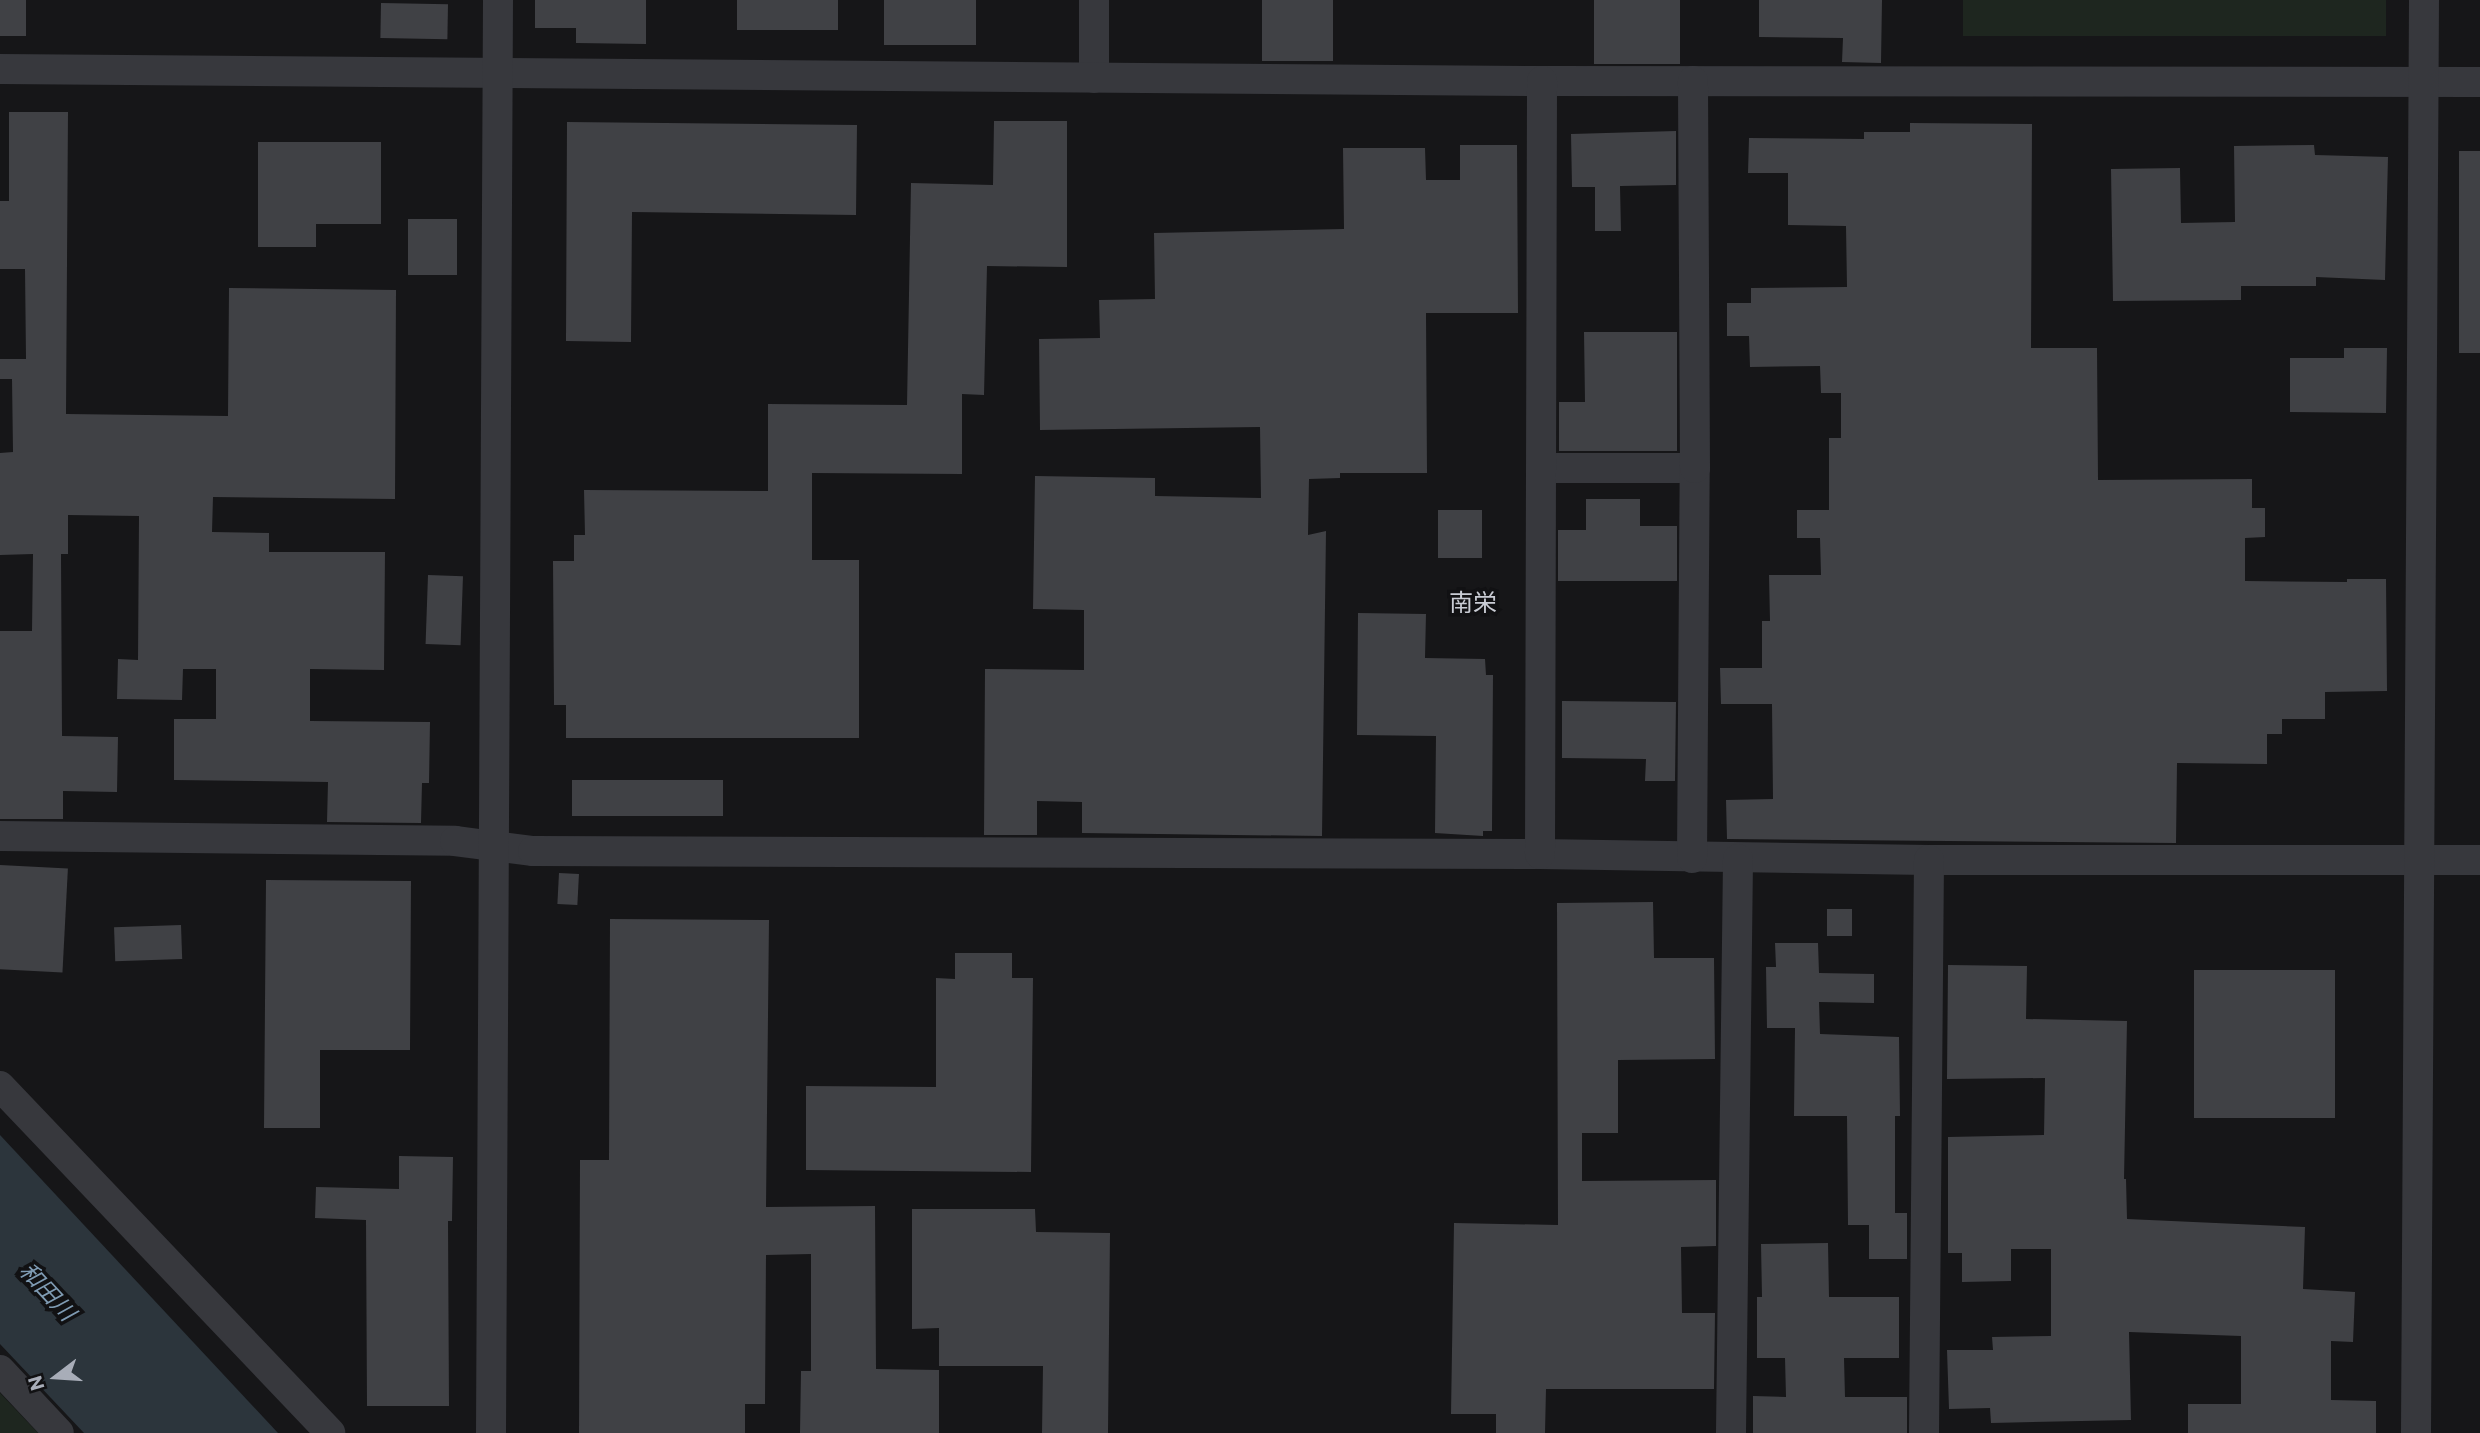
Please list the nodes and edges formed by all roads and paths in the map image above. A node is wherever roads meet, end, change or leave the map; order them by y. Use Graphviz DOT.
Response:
graph roads {
  1 [pos="498,0"];
  2 [pos="1094,0"];
  3 [pos="2424,0"];
  4 [pos="0,69"];
  5 [pos="498,71"];
  6 [pos="1094,78"];
  7 [pos="1542,81"];
  8 [pos="1693,81"];
  9 [pos="2423,82"];
  10 [pos="2480,82"];
  11 [pos="1541,468"];
  12 [pos="1695,468"];
  13 [pos="0,836"];
  14 [pos="495,844"];
  15 [pos="1541,854"];
  16 [pos="1692,858"];
  17 [pos="1738,859"];
  18 [pos="1929,860"];
  19 [pos="2419,860"];
  20 [pos="2480,860"];
  21 [pos="0,1086"];
  22 [pos="0,1370"];
  23 [pos="59,1433"];
  24 [pos="330,1433"];
  25 [pos="491,1433"];
  26 [pos="1731,1433"];
  27 [pos="1924,1433"];
  28 [pos="2416,1433"];
  1 -- 5 [label="street"];
  2 -- 6 [label="street"];
  3 -- 9 [label="street"];
  4 -- 5 [label="street"];
  5 -- 6 [label="street"];
  5 -- 14 [label="street"];
  6 -- 7 [label="street"];
  7 -- 8 [label="street"];
  7 -- 11 [label="street"];
  8 -- 9 [label="street"];
  8 -- 12 [label="street"];
  9 -- 10 [label="street"];
  9 -- 19 [label="street"];
  11 -- 12 [label="street"];
  11 -- 15 [label="street"];
  12 -- 16 [label="street"];
  13 -- 14 [label="street"];
  14 -- 15 [label="street"];
  14 -- 25 [label="street"];
  15 -- 16 [label="street"];
  16 -- 17 [label="street"];
  17 -- 18 [label="street"];
  17 -- 26 [label="street"];
  18 -- 19 [label="street"];
  18 -- 27 [label="street"];
  19 -- 20 [label="street"];
  19 -- 28 [label="street"];
  21 -- 24 [label="street"];
  22 -- 23 [label="street"];
}
